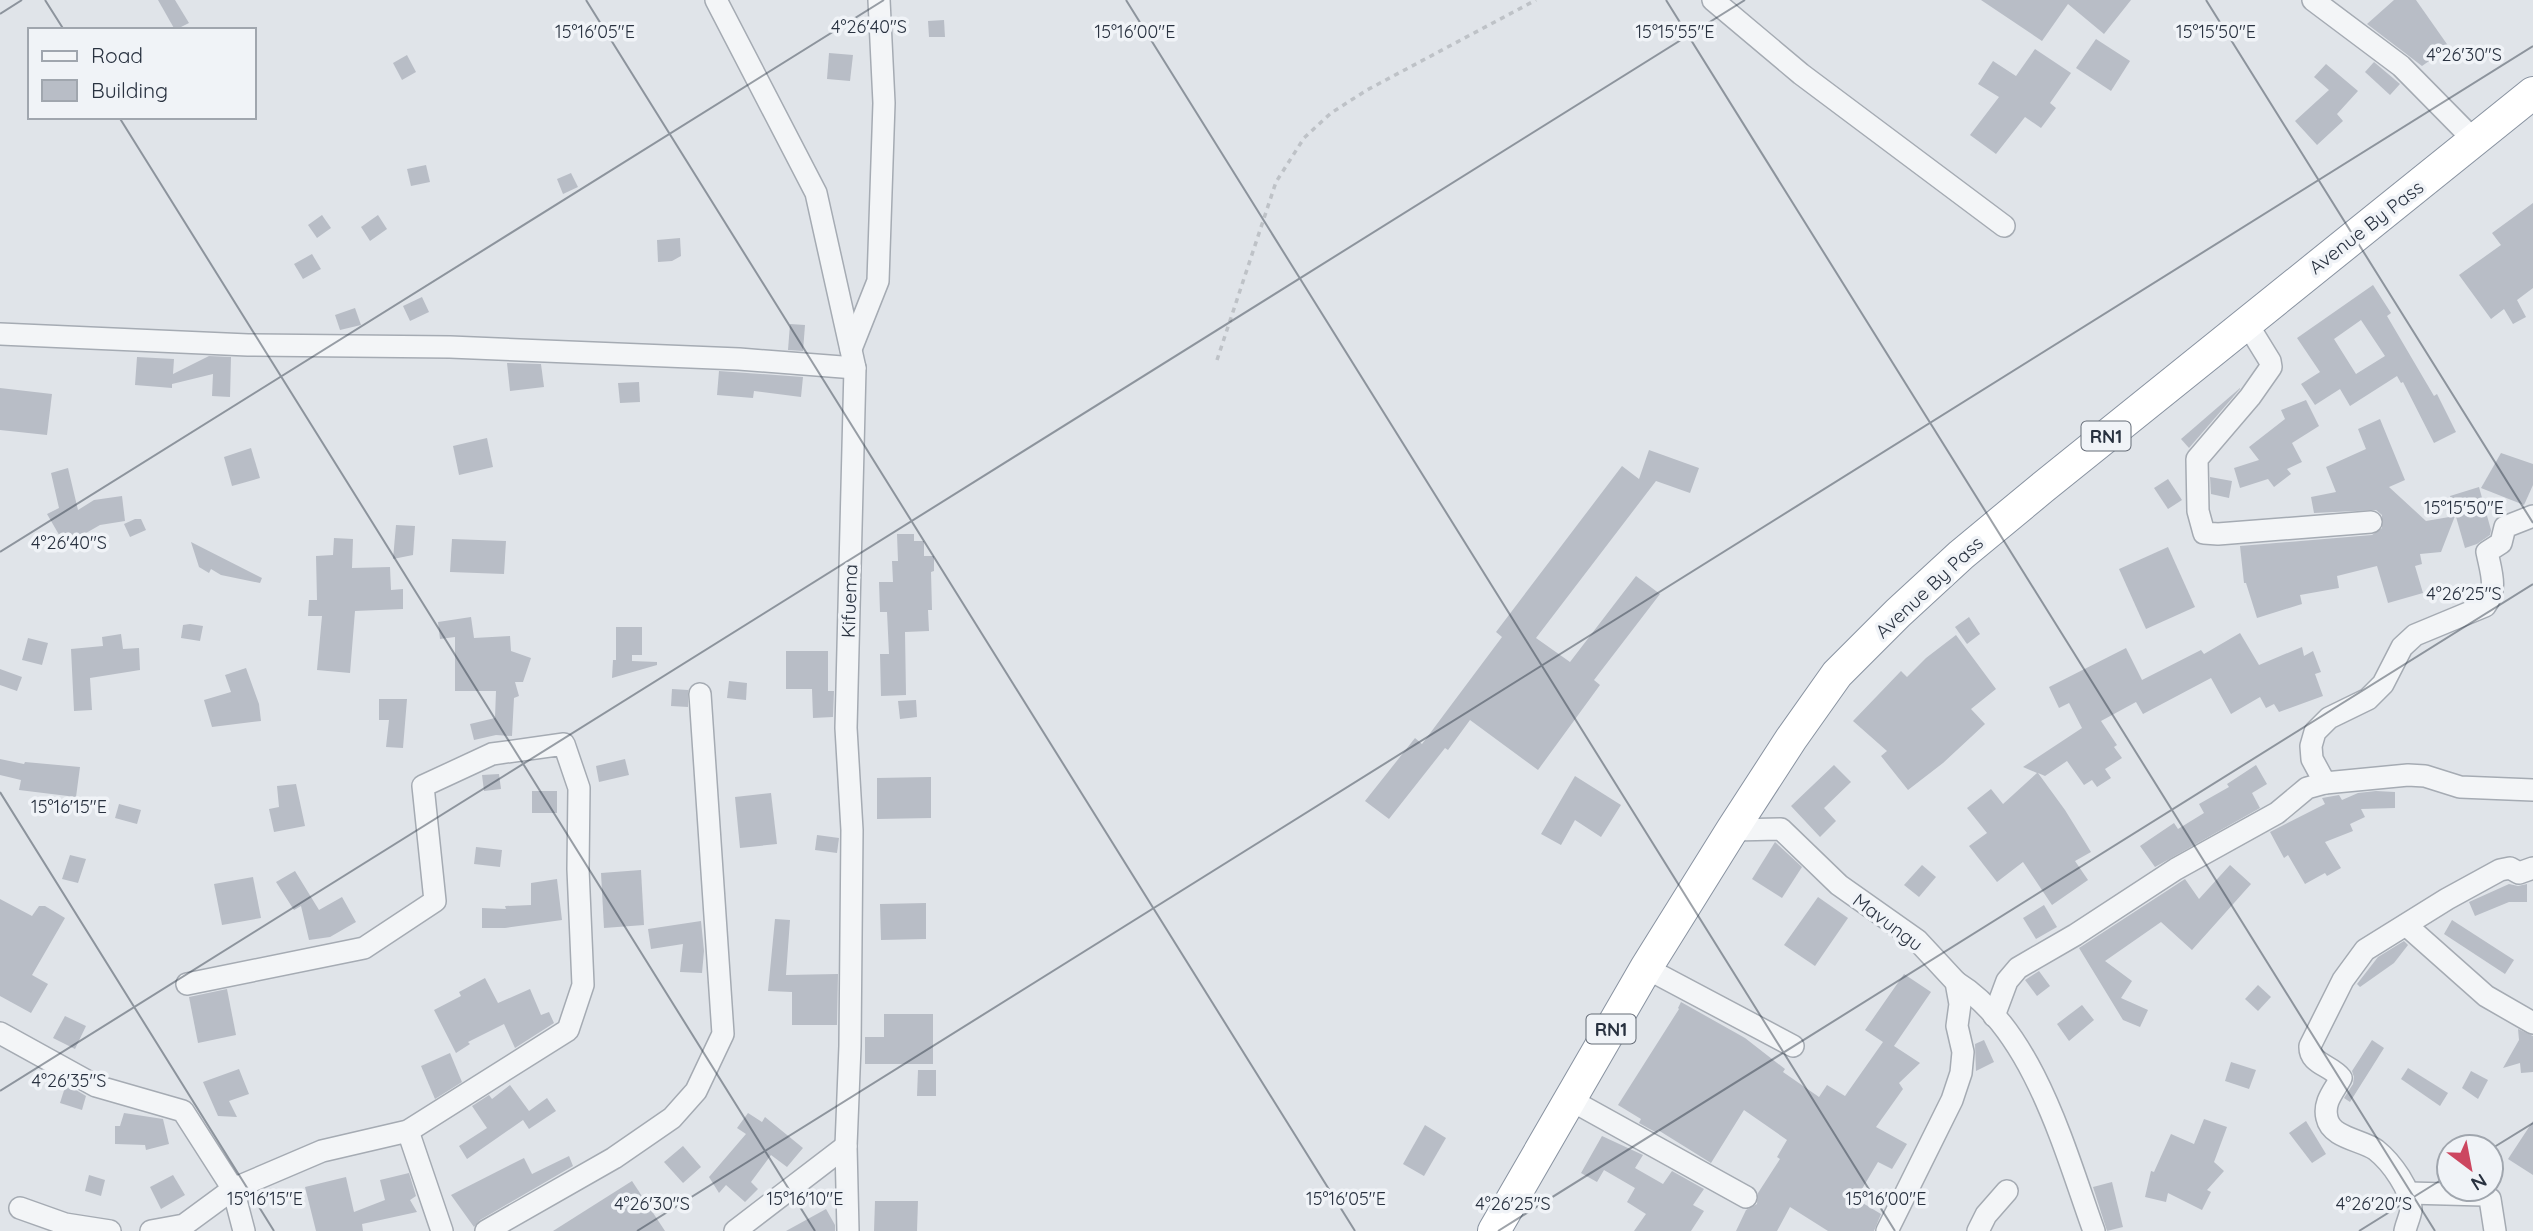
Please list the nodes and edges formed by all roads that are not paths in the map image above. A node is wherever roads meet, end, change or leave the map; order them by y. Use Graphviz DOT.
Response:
graph roads {
  1 [pos="716,0"];
  2 [pos="879,0"];
  3 [pos="1713,0"];
  4 [pos="2313,0"];
  5 [pos="2533,93"];
  6 [pos="2475,141"];
  7 [pos="2004,226"];
  8 [pos="2246,322"];
  9 [pos="0,334"];
  10 [pos="853,358"];
  11 [pos="2533,516"];
  12 [pos="2371,522"];
  13 [pos="700,694"];
  14 [pos="2325,783"];
  15 [pos="2533,790"];
  16 [pos="1732,830"];
  17 [pos="2533,867"];
  18 [pos="2406,925"];
  19 [pos="1646,968"];
  20 [pos="1956,982"];
  21 [pos="187,984"];
  22 [pos="1994,1016"];
  23 [pos="2533,1023"];
  24 [pos="0,1033"];
  25 [pos="1793,1046"];
  26 [pos="1569,1099"];
  27 [pos="408,1131"];
  28 [pos="846,1146"];
  29 [pos="233,1189"];
  30 [pos="2007,1191"];
  31 [pos="2409,1193"];
  32 [pos="1746,1197"];
  33 [pos="20,1208"];
  34 [pos="110,1231"];
  35 [pos="151,1231"];
  36 [pos="244,1231"];
  37 [pos="442,1231"];
  38 [pos="486,1231"];
  39 [pos="735,1231"];
  40 [pos="848,1231"];
  41 [pos="1494,1231"];
  42 [pos="1887,1231"];
  43 [pos="1978,1231"];
  44 [pos="2094,1231"];
  45 [pos="2404,1231"];
  46 [pos="2495,1231"];
  1 -- 10 [label="street, Kifuema"];
  2 -- 10 [label="street"];
  3 -- 7 [label="street"];
  4 -- 6 [label="street"];
  5 -- 6 [label="highway, Avenue By Pass / RN1"];
  6 -- 8 [label="highway, Avenue By Pass / RN1"];
  8 -- 12 [label="street"];
  8 -- 16 [label="highway, Avenue By Pass / RN1"];
  9 -- 10 [label="street"];
  10 -- 28 [label="street, Kifuema"];
  11 -- 14 [label="street"];
  13 -- 38 [label="street"];
  14 -- 15 [label="street"];
  14 -- 22 [label="street"];
  16 -- 19 [label="highway, Avenue By Pass / RN1"];
  16 -- 20 [label="street, Mavungu"];
  17 -- 18 [label="street"];
  18 -- 23 [label="street"];
  18 -- 31 [label="street"];
  19 -- 25 [label="street"];
  19 -- 26 [label="highway, Avenue By Pass / RN1"];
  20 -- 22 [label="street, Mavungu"];
  20 -- 42 [label="street"];
  21 -- 27 [label="street"];
  22 -- 44 [label="street, Mavungu"];
  24 -- 29 [label="street"];
  26 -- 32 [label="street"];
  26 -- 41 [label="highway, Avenue By Pass / RN1"];
  27 -- 29 [label="street"];
  27 -- 37 [label="street"];
  28 -- 39 [label="street"];
  28 -- 40 [label="street, Kifuema"];
  29 -- 35 [label="street"];
  29 -- 36 [label="street"];
  30 -- 43 [label="street"];
  31 -- 45 [label="street"];
  31 -- 46 [label="street"];
  33 -- 34 [label="street"];
}
